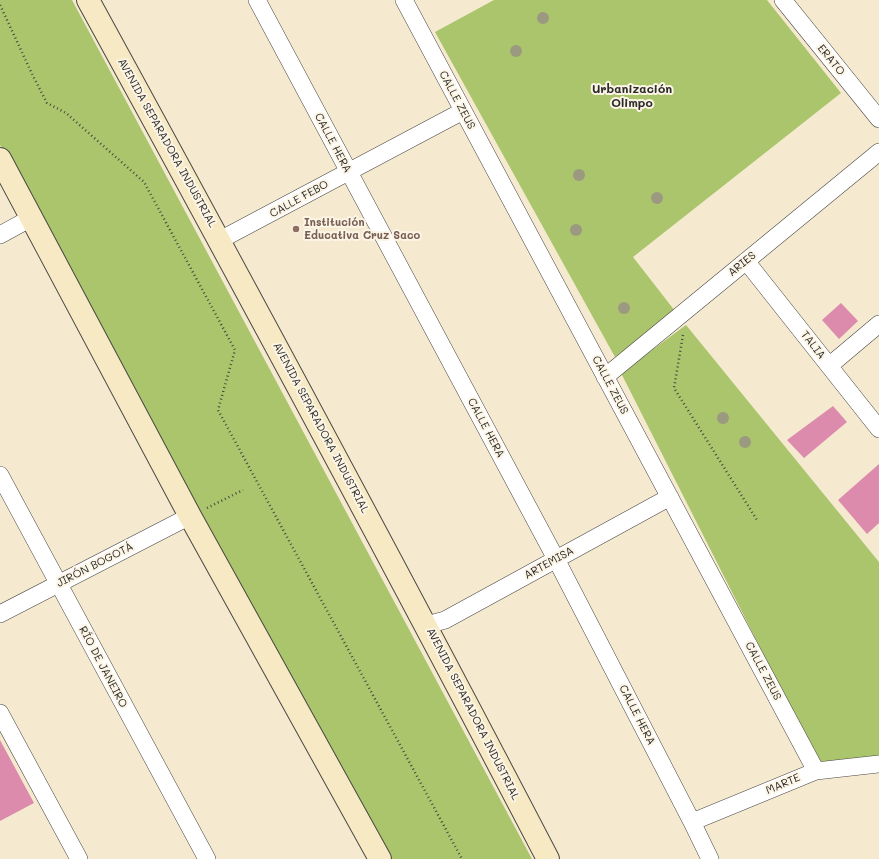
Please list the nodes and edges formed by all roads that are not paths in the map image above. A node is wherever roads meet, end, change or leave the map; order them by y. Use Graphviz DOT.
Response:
graph roads {
  1 [pos="88,0"];
  2 [pos="257,0"];
  3 [pos="404,0"];
  4 [pos="783,0"];
  5 [pos="463,111"];
  6 [pos="879,119"];
  7 [pos="879,152"];
  8 [pos="0,159"];
  9 [pos="349,172"];
  10 [pos="31,218"];
  11 [pos="0,235"];
  12 [pos="220,240"];
  13 [pos="746,261"];
  14 [pos="879,324"];
  15 [pos="829,366"];
  16 [pos="605,377"];
  17 [pos="879,429"];
  18 [pos="0,475"];
  19 [pos="670,497"];
  20 [pos="190,516"];
  21 [pos="556,559"];
  22 [pos="58,584"];
  23 [pos="0,614"];
  24 [pos="427,625"];
  25 [pos="0,713"];
  26 [pos="879,764"];
  27 [pos="816,771"];
  28 [pos="692,822"];
  29 [pos="68,851"];
  30 [pos="79,859"];
  31 [pos="207,859"];
  32 [pos="380,859"];
  33 [pos="548,859"];
  34 [pos="710,859"];
  1 -- 12 [label="main road, AVENIDA SEPARADORA INDUSTRIAL"];
  2 -- 9 [label="street, CALLE HERA"];
  3 -- 5 [label="street, CALLE ZEUS"];
  4 -- 6 [label="street, ERATO"];
  5 -- 9 [label="street, CALLE FEBO"];
  5 -- 16 [label="street, CALLE ZEUS"];
  7 -- 13 [label="street, ARIES"];
  8 -- 10 [label="main road"];
  9 -- 12 [label="street, CALLE FEBO"];
  9 -- 21 [label="street, CALLE HERA"];
  10 -- 11 [label="street"];
  10 -- 20 [label="main road"];
  12 -- 24 [label="main road, AVENIDA SEPARADORA INDUSTRIAL"];
  13 -- 15 [label="street, TALIA"];
  13 -- 16 [label="street, ARIES"];
  14 -- 15 [label="street"];
  15 -- 17 [label="street, TALIA"];
  16 -- 19 [label="street, CALLE ZEUS"];
  18 -- 22 [label="street, RÍO DE JANEIRO"];
  19 -- 21 [label="street, ARTEMISA"];
  19 -- 27 [label="street, CALLE ZEUS"];
  20 -- 22 [label="street, JIRÓN BOGOTÁ"];
  20 -- 32 [label="main road"];
  21 -- 24 [label="street, ARTEMISA"];
  21 -- 28 [label="street, CALLE HERA"];
  22 -- 23 [label="street, JIRÓN BOGOTÁ"];
  22 -- 31 [label="street, RÍO DE JANEIRO"];
  24 -- 33 [label="main road, AVENIDA SEPARADORA INDUSTRIAL"];
  25 -- 29 [label="street"];
  26 -- 27 [label="street, MARTE"];
  27 -- 28 [label="street, MARTE"];
  28 -- 34 [label="street, CALLE HERA"];
  29 -- 30 [label="street"];
}
